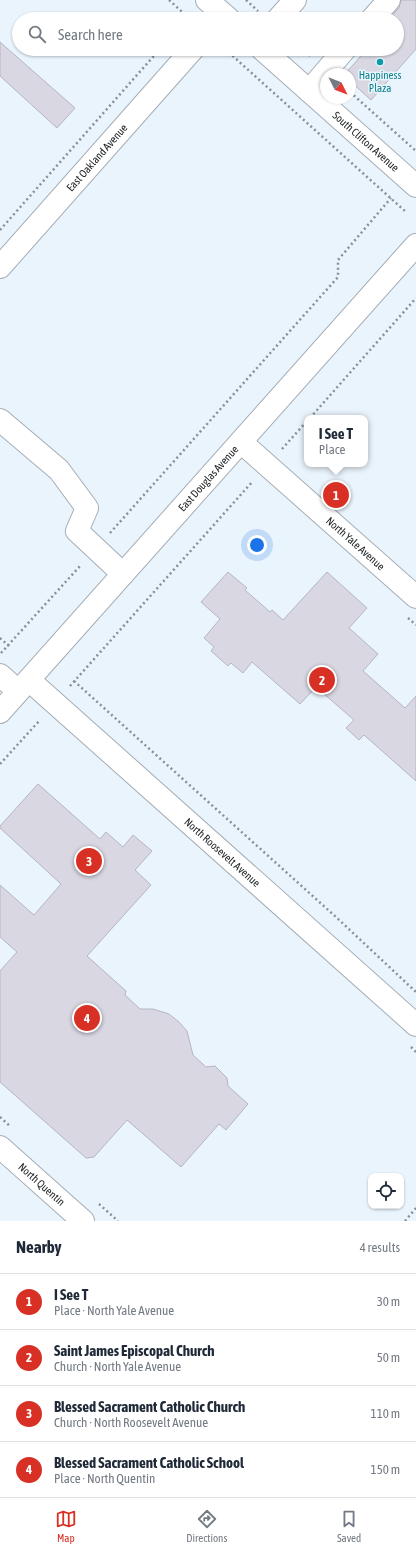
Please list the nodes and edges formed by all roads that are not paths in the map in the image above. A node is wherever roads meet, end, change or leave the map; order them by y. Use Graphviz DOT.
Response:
graph roads {
  1 [pos="207,0"];
  2 [pos="295,0"];
  3 [pos="389,0"];
  4 [pos="218,12"];
  5 [pos="284,12"];
  6 [pos="378,12"];
  7 [pos="187,56"];
  8 [pos="270,56"];
  9 [pos="339,56"];
  10 [pos="309,91"];
  11 [pos="416,186"];
  12 [pos="416,245"];
  13 [pos="0,266"];
  14 [pos="0,420"];
  15 [pos="241,442"];
  16 [pos="123,574"];
  17 [pos="416,597"];
  18 [pos="0,675"];
  19 [pos="24,686"];
  20 [pos="0,712"];
  21 [pos="416,1025"];
  22 [pos="0,1147"];
  23 [pos="83,1221"];
  1 -- 4 [label="street"];
  2 -- 5 [label="street"];
  3 -- 6 [label="street"];
  7 -- 13 [label="street, East Oakland Avenue"];
  8 -- 10 [label="street, South Clifton Avenue"];
  9 -- 10 [label="street"];
  10 -- 11 [label="street, South Clifton Avenue"];
  12 -- 15 [label="street, East Douglas Avenue"];
  14 -- 16 [label="street"];
  15 -- 16 [label="street, East Douglas Avenue"];
  15 -- 17 [label="street, North Yale Avenue"];
  16 -- 19 [label="street, East Douglas Avenue"];
  18 -- 19 [label="street, North Roosevelt Avenue"];
  19 -- 20 [label="street, East Douglas Avenue"];
  19 -- 21 [label="street, North Roosevelt Avenue"];
  22 -- 23 [label="street, North Quentin"];
}
